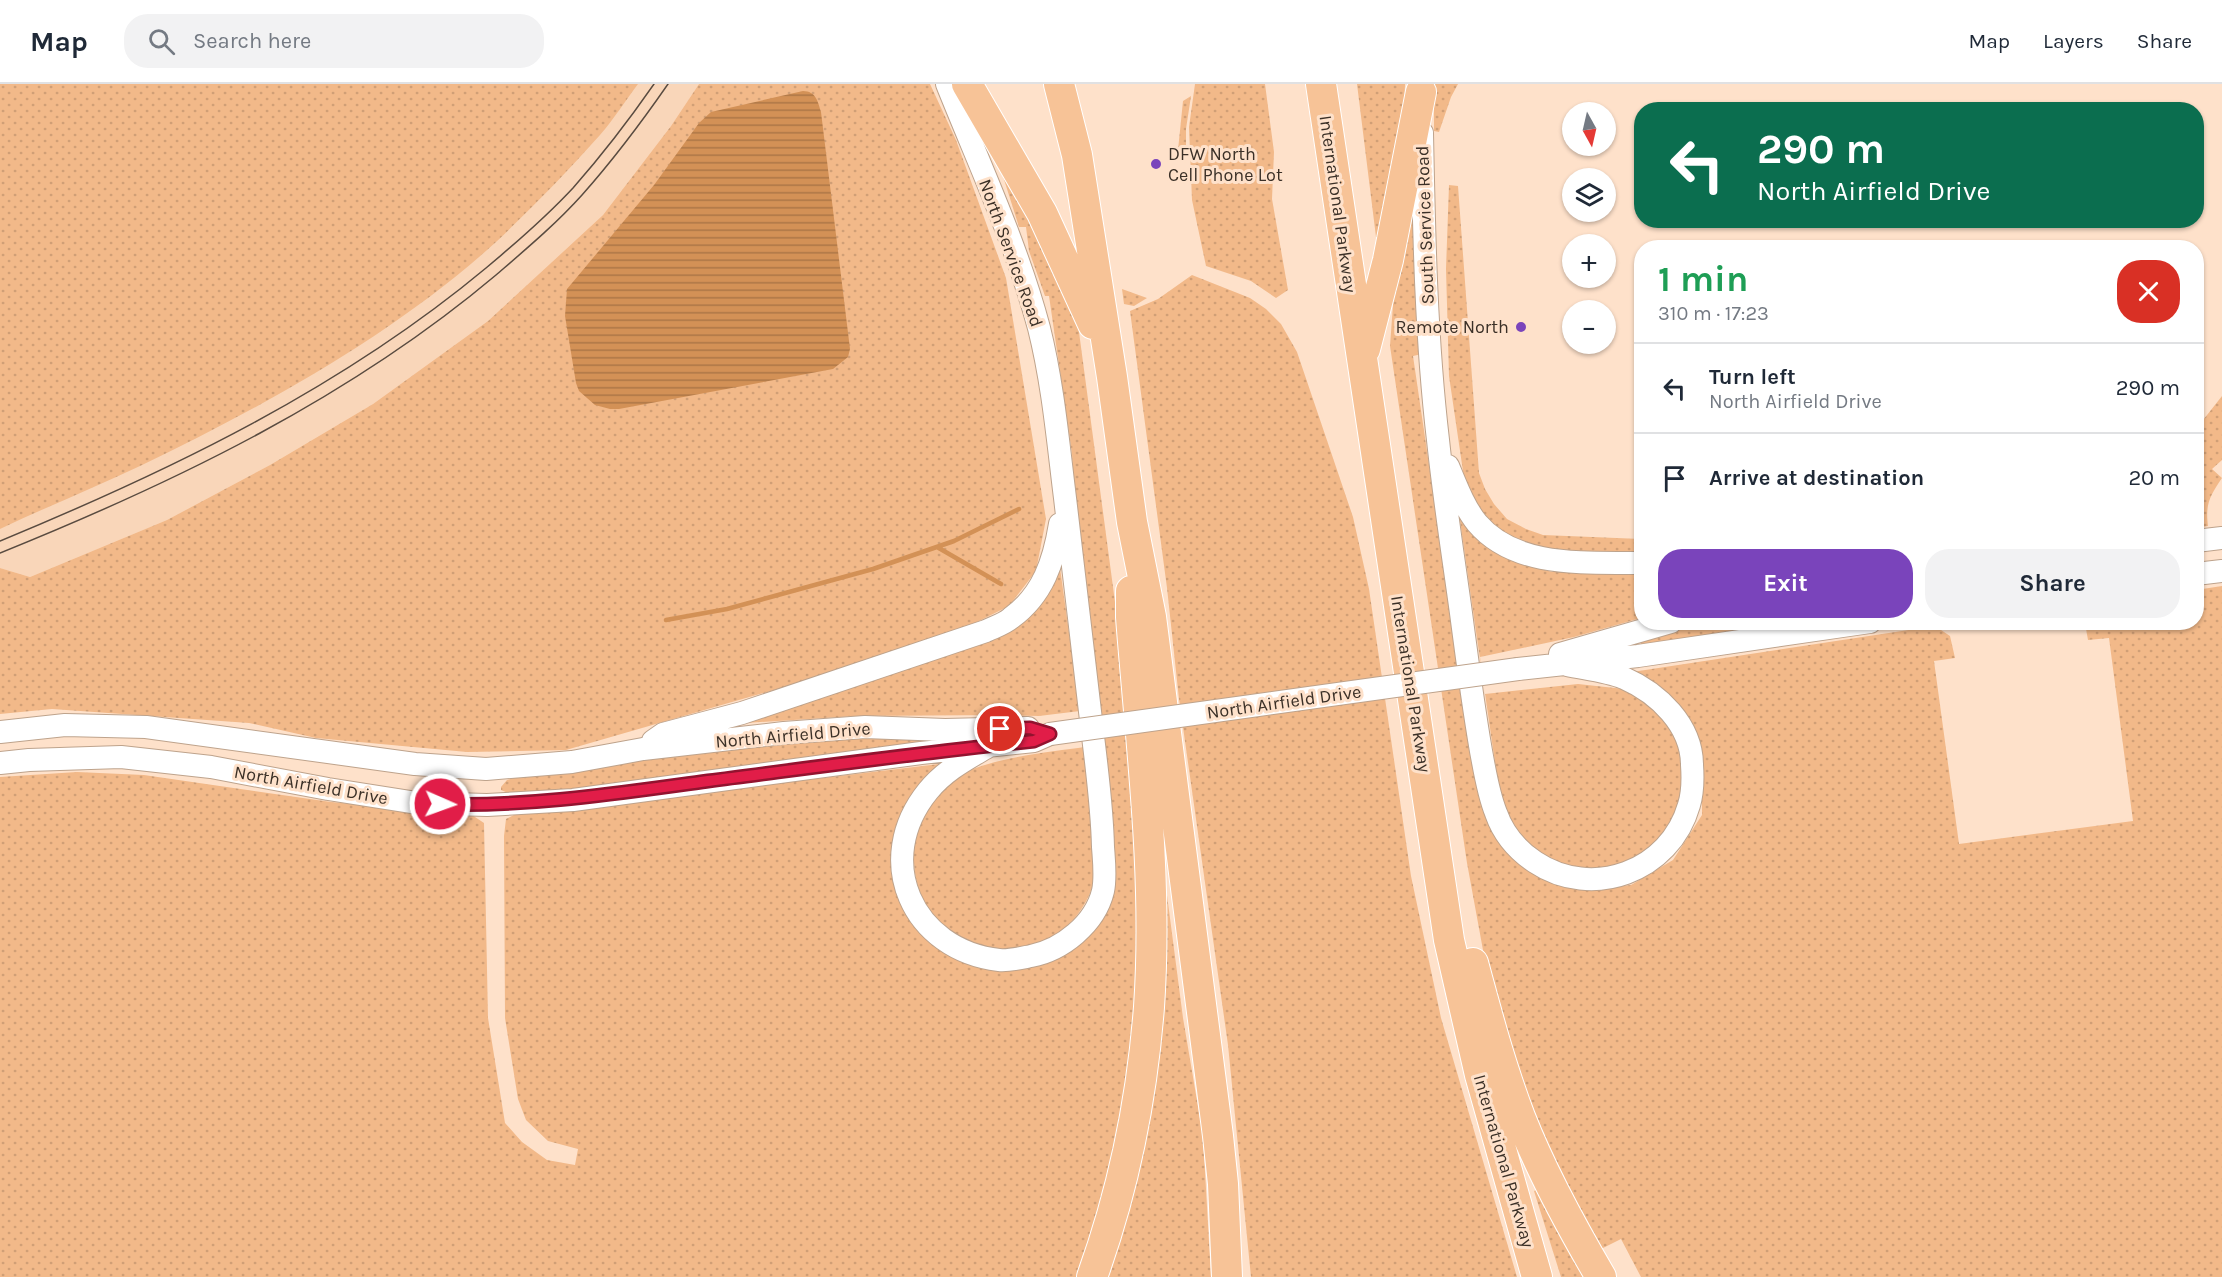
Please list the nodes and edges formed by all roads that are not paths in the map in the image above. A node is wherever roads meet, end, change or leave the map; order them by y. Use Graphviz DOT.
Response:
graph roads {
  1 [pos="946,84"];
  2 [pos="967,84"];
  3 [pos="1059,84"];
  4 [pos="1321,84"];
  5 [pos="1421,88"];
  6 [pos="1361,364"];
  7 [pos="1111,368"];
  8 [pos="1437,439"];
  9 [pos="1065,499"];
  10 [pos="1132,522"];
  11 [pos="2222,538"];
  12 [pos="2204,540"];
  13 [pos="1634,562"];
  14 [pos="2222,571"];
  15 [pos="2204,573"];
  16 [pos="1643,630"];
  17 [pos="1814,630"];
  18 [pos="1568,665"];
  19 [pos="1518,669"];
  20 [pos="0,732"];
  21 [pos="1050,734"];
  22 [pos="989,746"];
  23 [pos="643,749"];
  24 [pos="0,764"];
  25 [pos="486,769"];
  26 [pos="1428,799"];
  27 [pos="487,805"];
  28 [pos="1506,1166"];
  29 [pos="1092,1277"];
  30 [pos="1227,1277"];
  31 [pos="1538,1277"];
  32 [pos="1547,1277"];
  33 [pos="1602,1277"];
  1 -- 9 [label="main road, North Service Road"];
  2 -- 7 [label="highway"];
  3 -- 7 [label="highway"];
  4 -- 6 [label="highway, International Parkway"];
  5 -- 6 [label="highway"];
  5 -- 8 [label="main road, South Service Road"];
  6 -- 26 [label="highway, International Parkway"];
  7 -- 10 [label="highway"];
  8 -- 13 [label="main road"];
  8 -- 18 [label="main road, South Service Road"];
  9 -- 22 [label="main road, North Service Road"];
  9 -- 23 [label="main road"];
  10 -- 29 [label="highway"];
  10 -- 30 [label="highway"];
  11 -- 12 [label="main road"];
  14 -- 15 [label="main road"];
  16 -- 19 [label="main road, North Airfield Drive"];
  17 -- 18 [label="main road, North Airfield Drive"];
  18 -- 19 [label="main road, North Airfield Drive"];
  19 -- 21 [label="main road, North Airfield Drive, bridge"];
  20 -- 25 [label="main road, North Airfield Drive"];
  21 -- 22 [label="main road, North Airfield Drive"];
  21 -- 23 [label="main road, North Airfield Drive"];
  22 -- 27 [label="main road, North Airfield Drive"];
  23 -- 25 [label="main road, North Airfield Drive"];
  24 -- 27 [label="main road, North Airfield Drive"];
  25 -- 27 [label="main road"];
  26 -- 28 [label="highway, International Parkway"];
  26 -- 33 [label="highway"];
  28 -- 31 [label="highway, International Parkway"];
  28 -- 32 [label="highway"];
}
